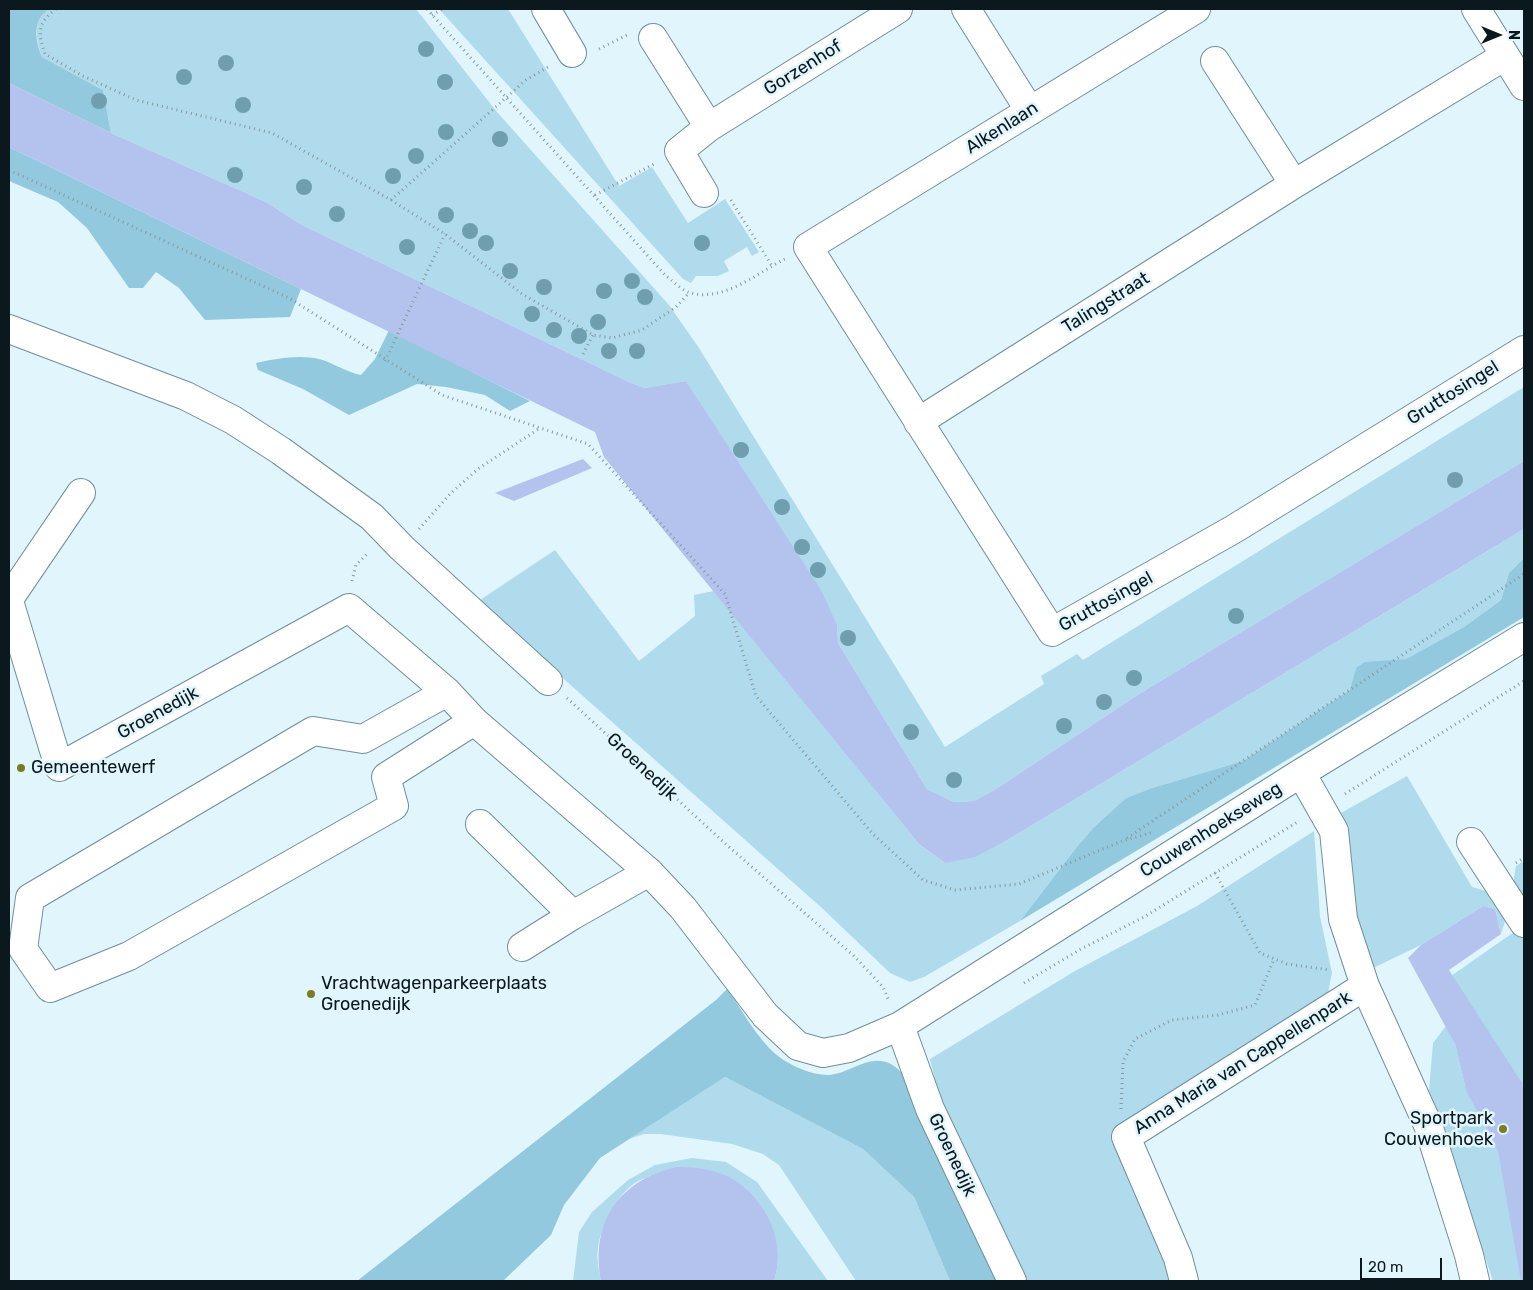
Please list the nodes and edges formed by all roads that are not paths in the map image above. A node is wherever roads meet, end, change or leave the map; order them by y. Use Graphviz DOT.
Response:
graph roads {
  1 [pos="546,9"];
  2 [pos="898,9"];
  3 [pos="966,9"];
  4 [pos="1196,9"];
  5 [pos="1476,9"];
  6 [pos="653,38"];
  7 [pos="572,53"];
  8 [pos="1505,56"];
  9 [pos="1215,61"];
  10 [pos="1524,86"];
  11 [pos="1030,111"];
  12 [pos="709,127"];
  13 [pos="1294,184"];
  14 [pos="704,193"];
  15 [pos="808,247"];
  16 [pos="11,330"];
  17 [pos="1524,350"];
  18 [pos="918,422"];
  19 [pos="81,493"];
  20 [pos="9,600"];
  21 [pos="1524,637"];
  22 [pos="548,681"];
  23 [pos="447,692"];
  24 [pos="474,721"];
  25 [pos="363,739"];
  26 [pos="1301,773"];
  27 [pos="386,777"];
  28 [pos="480,824"];
  29 [pos="1471,842"];
  30 [pos="649,872"];
  31 [pos="573,915"];
  32 [pos="1524,923"];
  33 [pos="522,948"];
  34 [pos="1365,986"];
  35 [pos="900,1026"];
  36 [pos="1012,1281"];
  37 [pos="1184,1281"];
  38 [pos="1476,1281"];
  1 -- 7 [label="street"];
  2 -- 12 [label="street, Gorzenhof"];
  3 -- 11 [label="street"];
  4 -- 11 [label="street, Alkenlaan"];
  5 -- 8 [label="street"];
  6 -- 12 [label="street"];
  8 -- 10 [label="street"];
  8 -- 13 [label="street, Talingstraat"];
  9 -- 13 [label="street"];
  11 -- 15 [label="street, Alkenlaan"];
  12 -- 14 [label="street, Gorzenhof"];
  13 -- 18 [label="street, Talingstraat"];
  15 -- 18 [label="street, Gruttosingel"];
  16 -- 22 [label="street"];
  17 -- 18 [label="street, Gruttosingel"];
  19 -- 20 [label="street"];
  20 -- 23 [label="street, Groenedijk"];
  21 -- 26 [label="street, Couwenhoekseweg"];
  23 -- 24 [label="street"];
  23 -- 25 [label="street"];
  24 -- 27 [label="street"];
  24 -- 30 [label="street"];
  25 -- 27 [label="street"];
  25 -- 27 [label="street"];
  26 -- 34 [label="street, Anna Maria van Cappellenpark"];
  26 -- 35 [label="street, Couwenhoekseweg"];
  28 -- 31 [label="street"];
  29 -- 32 [label="street"];
  30 -- 31 [label="street"];
  30 -- 35 [label="street"];
  31 -- 33 [label="street"];
  34 -- 37 [label="street, Anna Maria van Cappellenpark"];
  34 -- 38 [label="street, Anna Maria van Cappellenpark"];
  35 -- 36 [label="street, Groenedijk"];
}
